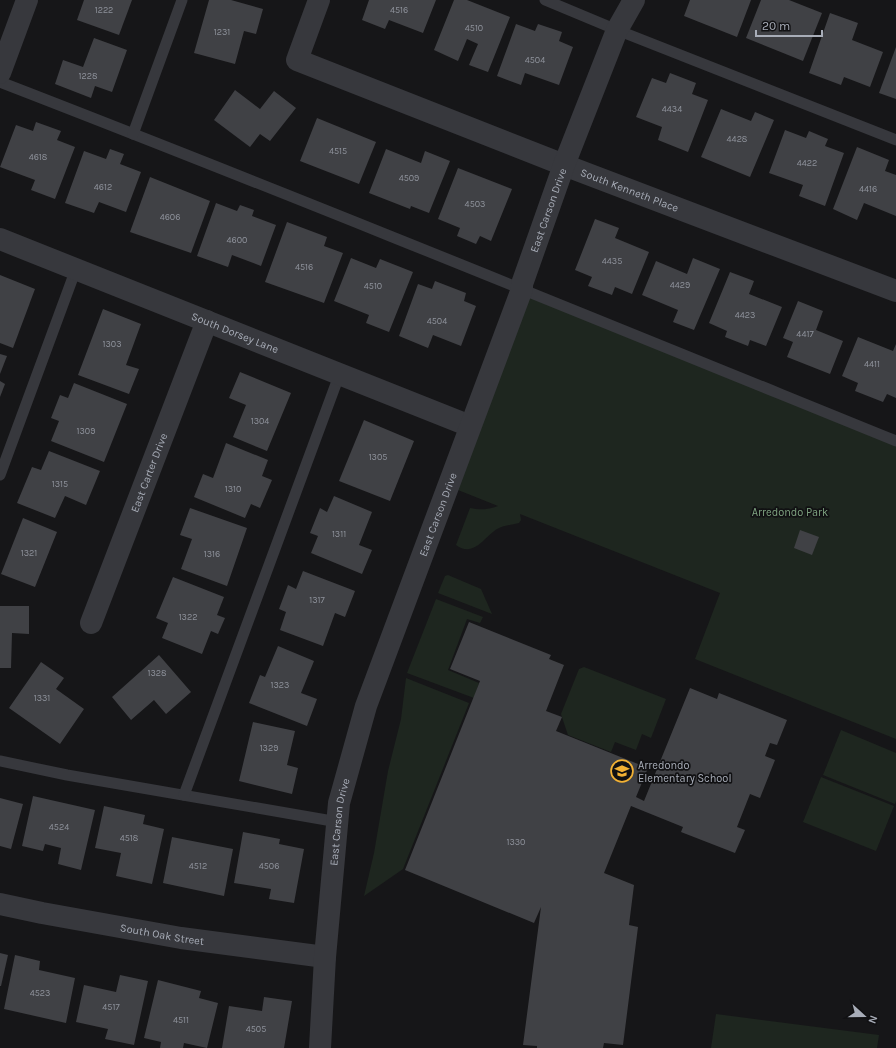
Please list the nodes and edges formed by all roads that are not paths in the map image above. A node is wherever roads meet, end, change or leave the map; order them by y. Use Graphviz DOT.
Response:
graph roads {
  1 [pos="27,0"];
  2 [pos="182,0"];
  3 [pos="319,0"];
  4 [pos="545,0"];
  5 [pos="634,0"];
  6 [pos="616,30"];
  7 [pos="0,73"];
  8 [pos="0,82"];
  9 [pos="133,134"];
  10 [pos="896,140"];
  11 [pos="564,165"];
  12 [pos="0,239"];
  13 [pos="76,269"];
  14 [pos="522,289"];
  15 [pos="896,291"];
  16 [pos="207,321"];
  17 [pos="340,373"];
  18 [pos="470,426"];
  19 [pos="896,441"];
  20 [pos="0,475"];
  21 [pos="91,624"];
  22 [pos="0,761"];
  23 [pos="184,795"];
  24 [pos="338,822"];
  25 [pos="0,904"];
  26 [pos="326,957"];
  27 [pos="320,1048"];
  1 -- 7 [label="street"];
  2 -- 9 [label="lane"];
  3 -- 11 [label="street, South Kenneth Place"];
  4 -- 6 [label="lane"];
  5 -- 6 [label="street, East Carson Drive"];
  6 -- 10 [label="lane"];
  6 -- 11 [label="street, East Carson Drive"];
  8 -- 9 [label="lane"];
  9 -- 14 [label="lane"];
  11 -- 14 [label="street, East Carson Drive"];
  11 -- 15 [label="street, South Kenneth Place"];
  12 -- 13 [label="street, South Dorsey Lane"];
  13 -- 16 [label="street, South Dorsey Lane"];
  13 -- 20 [label="lane"];
  14 -- 18 [label="street, East Carson Drive"];
  14 -- 19 [label="lane"];
  16 -- 17 [label="street, South Dorsey Lane"];
  16 -- 21 [label="street, East Carter Drive"];
  17 -- 18 [label="street, South Dorsey Lane"];
  17 -- 23 [label="lane"];
  18 -- 24 [label="street, East Carson Drive"];
  22 -- 23 [label="lane"];
  23 -- 24 [label="lane"];
  24 -- 26 [label="street, East Carson Drive"];
  25 -- 26 [label="street, South Oak Street"];
  26 -- 27 [label="street, East Carson Drive"];
}
